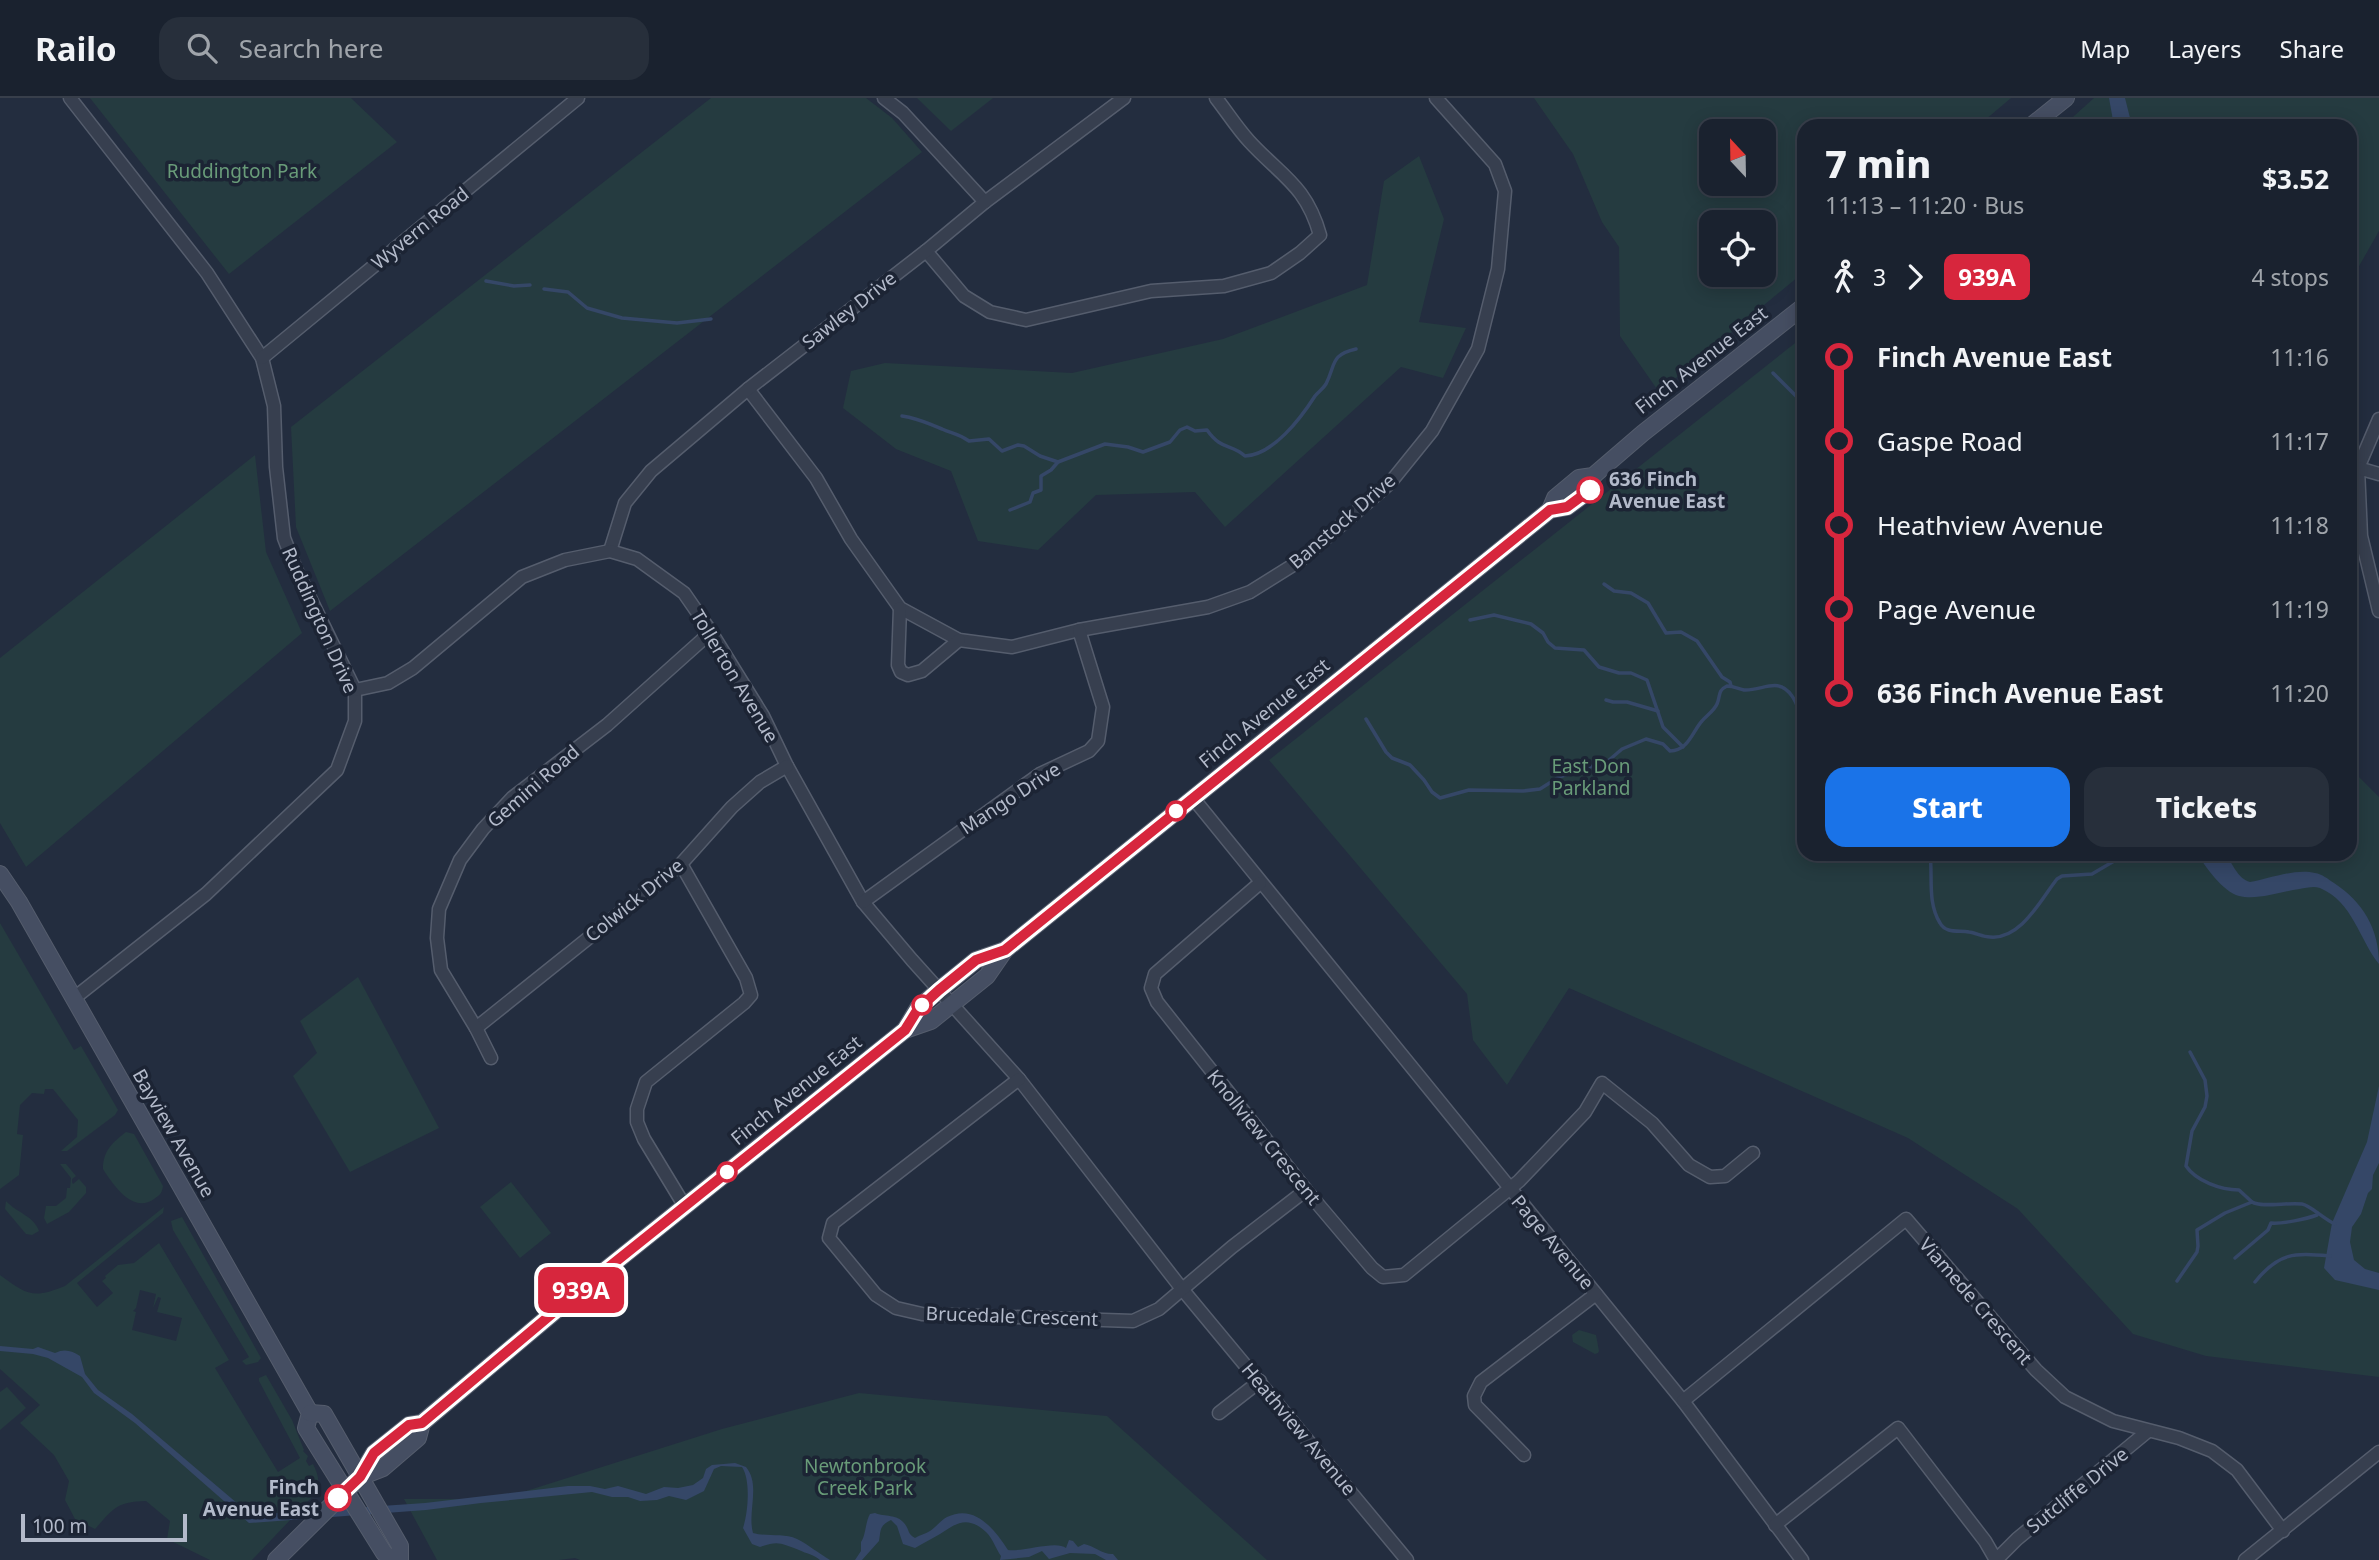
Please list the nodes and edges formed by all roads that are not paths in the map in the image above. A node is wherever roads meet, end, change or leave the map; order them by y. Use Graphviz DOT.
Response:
graph roads {
  1 [pos="70,98"];
  2 [pos="578,98"];
  3 [pos="884,98"];
  4 [pos="1124,98"];
  5 [pos="1216,98"];
  6 [pos="1436,98"];
  7 [pos="2066,98"];
  8 [pos="2040,119"];
  9 [pos="985,202"];
  10 [pos="926,251"];
  11 [pos="1797,312"];
  12 [pos="262,358"];
  13 [pos="748,389"];
  14 [pos="2379,419"];
  15 [pos="2358,468"];
  16 [pos="2379,474"];
  17 [pos="610,551"];
  18 [pos="901,608"];
  19 [pos="2379,611"];
  20 [pos="1079,629"];
  21 [pos="711,632"];
  22 [pos="959,640"];
  23 [pos="355,690"];
  24 [pos="787,766"];
  25 [pos="1193,797"];
  26 [pos="681,864"];
  27 [pos="0,874"];
  28 [pos="1261,883"];
  29 [pos="863,902"];
  30 [pos="1005,950"];
  31 [pos="939,990"];
  32 [pos="73,999"];
  33 [pos="952,1004"];
  34 [pos="476,1028"];
  35 [pos="905,1030"];
  36 [pos="491,1058"];
  37 [pos="1019,1079"];
  38 [pos="1753,1153"];
  39 [pos="1509,1189"];
  40 [pos="1306,1191"];
  41 [pos="684,1205"];
  42 [pos="1182,1290"];
  43 [pos="1596,1294"];
  44 [pos="1260,1381"];
  45 [pos="1683,1401"];
  46 [pos="310,1413"];
  47 [pos="1219,1413"];
  48 [pos="2148,1431"];
  49 [pos="2379,1452"];
  50 [pos="1524,1455"];
  51 [pos="360,1477"];
  52 [pos="345,1492"];
  53 [pos="1775,1525"];
  54 [pos="2283,1531"];
  55 [pos="276,1560"];
  56 [pos="393,1560"];
  57 [pos="400,1560"];
  58 [pos="1407,1560"];
  59 [pos="1802,1560"];
  60 [pos="2245,1560"];
  1 -- 12 [label="street, Ruddington Drive"];
  2 -- 12 [label="street, Wyvern Road"];
  3 -- 9 [label="street"];
  4 -- 9 [label="street, Sawley Drive"];
  5 -- 10 [label="street"];
  6 -- 20 [label="street, Banstock Drive"];
  7 -- 8 [label="main road"];
  9 -- 10 [label="street, Sawley Drive"];
  10 -- 13 [label="street, Sawley Drive"];
  11 -- 25 [label="main road, Finch Avenue East"];
  12 -- 23 [label="street, Ruddington Drive"];
  13 -- 17 [label="street, Sawley Drive"];
  13 -- 18 [label="street, Banstock Drive"];
  14 -- 15 [label="street"];
  15 -- 16 [label="street"];
  15 -- 19 [label="street"];
  17 -- 21 [label="street, Tollerton Avenue"];
  17 -- 23 [label="street"];
  18 -- 22 [label="street, Banstock Drive"];
  18 -- 22 [label="street"];
  20 -- 22 [label="street, Banstock Drive"];
  20 -- 29 [label="street, Mango Drive"];
  21 -- 24 [label="street, Tollerton Avenue"];
  21 -- 34 [label="street, Gemini Road"];
  23 -- 32 [label="street, Ruddington Drive"];
  24 -- 26 [label="street, Colwick Drive"];
  24 -- 29 [label="street, Tollerton Avenue"];
  25 -- 28 [label="street, Page Avenue"];
  25 -- 30 [label="main road, Finch Avenue East"];
  26 -- 34 [label="street, Colwick Drive"];
  26 -- 41 [label="street"];
  27 -- 32 [label="main road, Bayview Avenue"];
  28 -- 39 [label="street, Page Avenue"];
  28 -- 40 [label="street, Knollview Crescent"];
  29 -- 31 [label="street, Tollerton Avenue"];
  30 -- 31 [label="main road, Finch Avenue East"];
  30 -- 33 [label="main road, Finch Avenue East"];
  31 -- 33 [label="street, Tollerton Avenue"];
  31 -- 35 [label="main road, Finch Avenue East"];
  32 -- 46 [label="main road, Bayview Avenue"];
  33 -- 35 [label="main road, Finch Avenue East"];
  33 -- 37 [label="street, Heathview Avenue"];
  34 -- 36 [label="street, Gemini Road"];
  35 -- 41 [label="main road, Finch Avenue East"];
  37 -- 42 [label="street, Heathview Avenue"];
  37 -- 42 [label="street, Brucedale Crescent"];
  38 -- 39 [label="street"];
  39 -- 40 [label="street, Knollview Crescent"];
  39 -- 43 [label="street, Page Avenue"];
  40 -- 42 [label="street, Brucedale Crescent"];
  41 -- 51 [label="main road, Finch Avenue East"];
  42 -- 44 [label="street, Heathview Avenue"];
  43 -- 45 [label="street, Page Avenue"];
  43 -- 50 [label="street"];
  44 -- 47 [label="street"];
  44 -- 58 [label="street, Heathview Avenue"];
  45 -- 48 [label="street, Viamede Crescent"];
  45 -- 53 [label="street, Page Avenue"];
  46 -- 51 [label="main road, Bayview Avenue"];
  46 -- 52 [label="main road, Bayview Avenue"];
  48 -- 53 [label="street, Sutcliffe Drive"];
  48 -- 54 [label="street, Viamede Crescent"];
  49 -- 54 [label="street"];
  51 -- 52 [label="main road, Finch Avenue East"];
  51 -- 57 [label="main road, Bayview Avenue"];
  52 -- 55 [label="main road, Finch Avenue East"];
  52 -- 56 [label="main road, Bayview Avenue"];
  53 -- 59 [label="street, Page Avenue"];
  54 -- 60 [label="street"];
}
